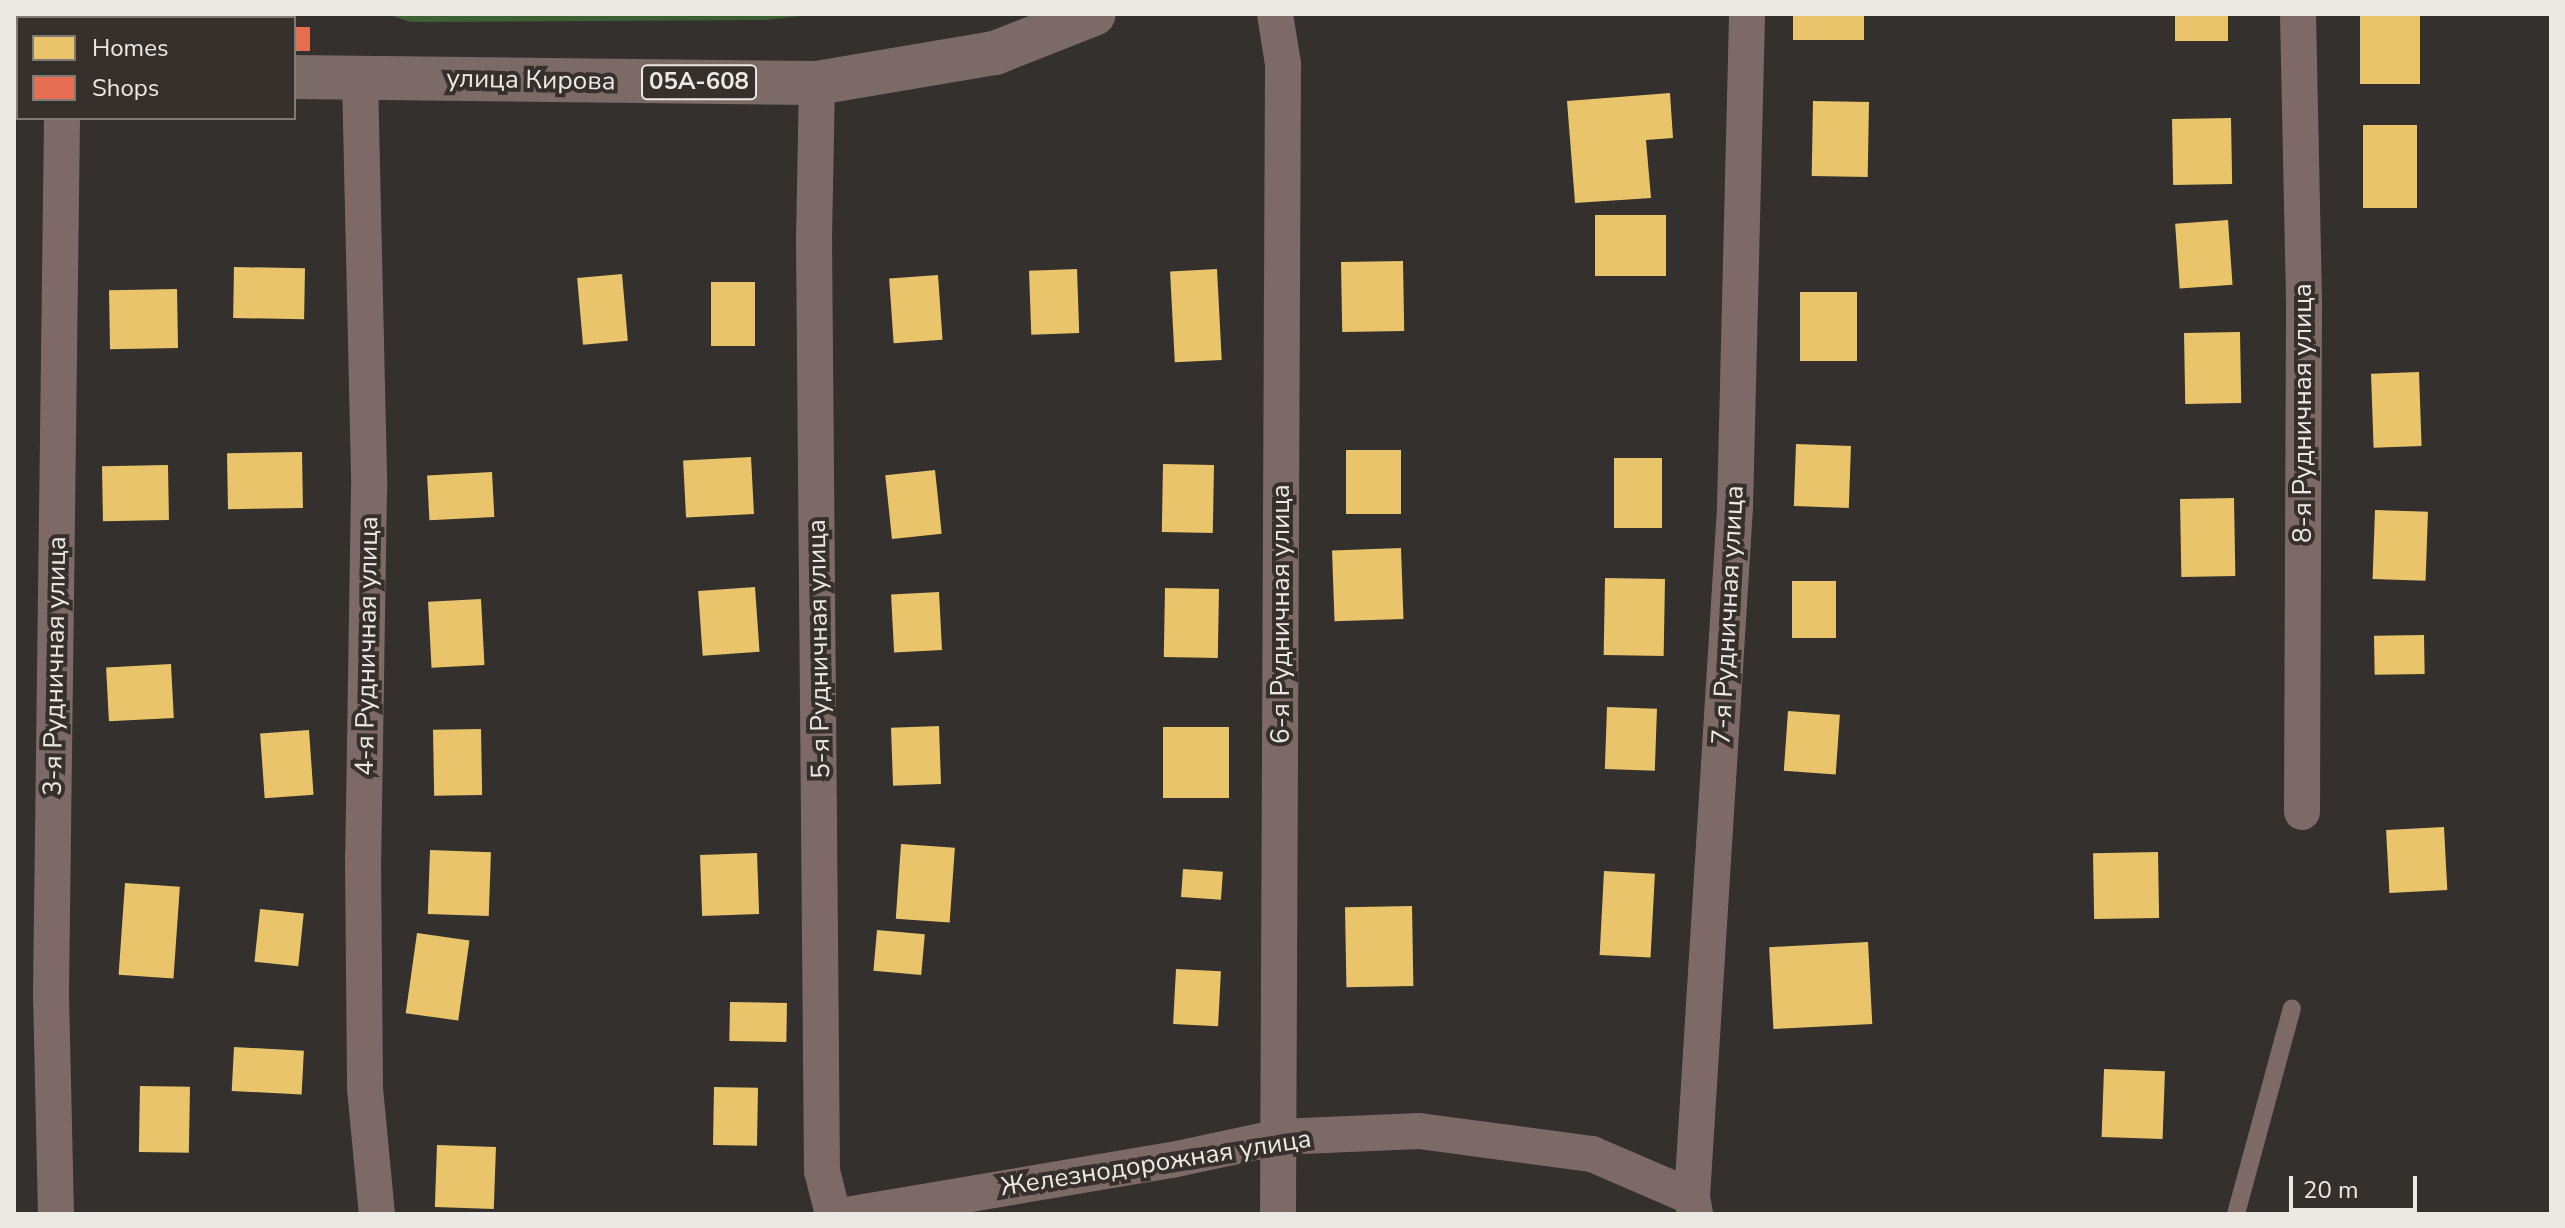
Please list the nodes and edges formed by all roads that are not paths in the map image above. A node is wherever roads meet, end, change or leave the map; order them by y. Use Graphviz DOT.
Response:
graph roads {
  1 [pos="1094,14"];
  2 [pos="1275,14"];
  3 [pos="1747,14"];
  4 [pos="2298,14"];
  5 [pos="329,72"];
  6 [pos="817,83"];
  7 [pos="62,120"];
  8 [pos="2302,812"];
  9 [pos="2292,1008"];
  10 [pos="1279,1137"];
  11 [pos="1693,1206"];
  12 [pos="56,1214"];
  13 [pos="377,1214"];
  14 [pos="833,1214"];
  15 [pos="852,1214"];
  16 [pos="1278,1214"];
  17 [pos="2236,1214"];
  1 -- 6 [label="main road, улица Кирова / 05А-608"];
  2 -- 10 [label="street, 6-я Рудничная улица"];
  3 -- 11 [label="street, 7-я Рудничная улица"];
  4 -- 8 [label="street, 8-я Рудничная улица"];
  5 -- 6 [label="main road, улица Кирова / 05А-608"];
  5 -- 13 [label="street, 4-я Рудничная улица"];
  6 -- 14 [label="street, 5-я Рудничная улица"];
  7 -- 12 [label="street, 3-я Рудничная улица"];
  9 -- 17 [label="lane"];
  10 -- 11 [label="street, Железнодорожная улица"];
  10 -- 15 [label="street, Железнодорожная улица"];
  10 -- 16 [label="street, 6-я Рудничная улица"];
}
